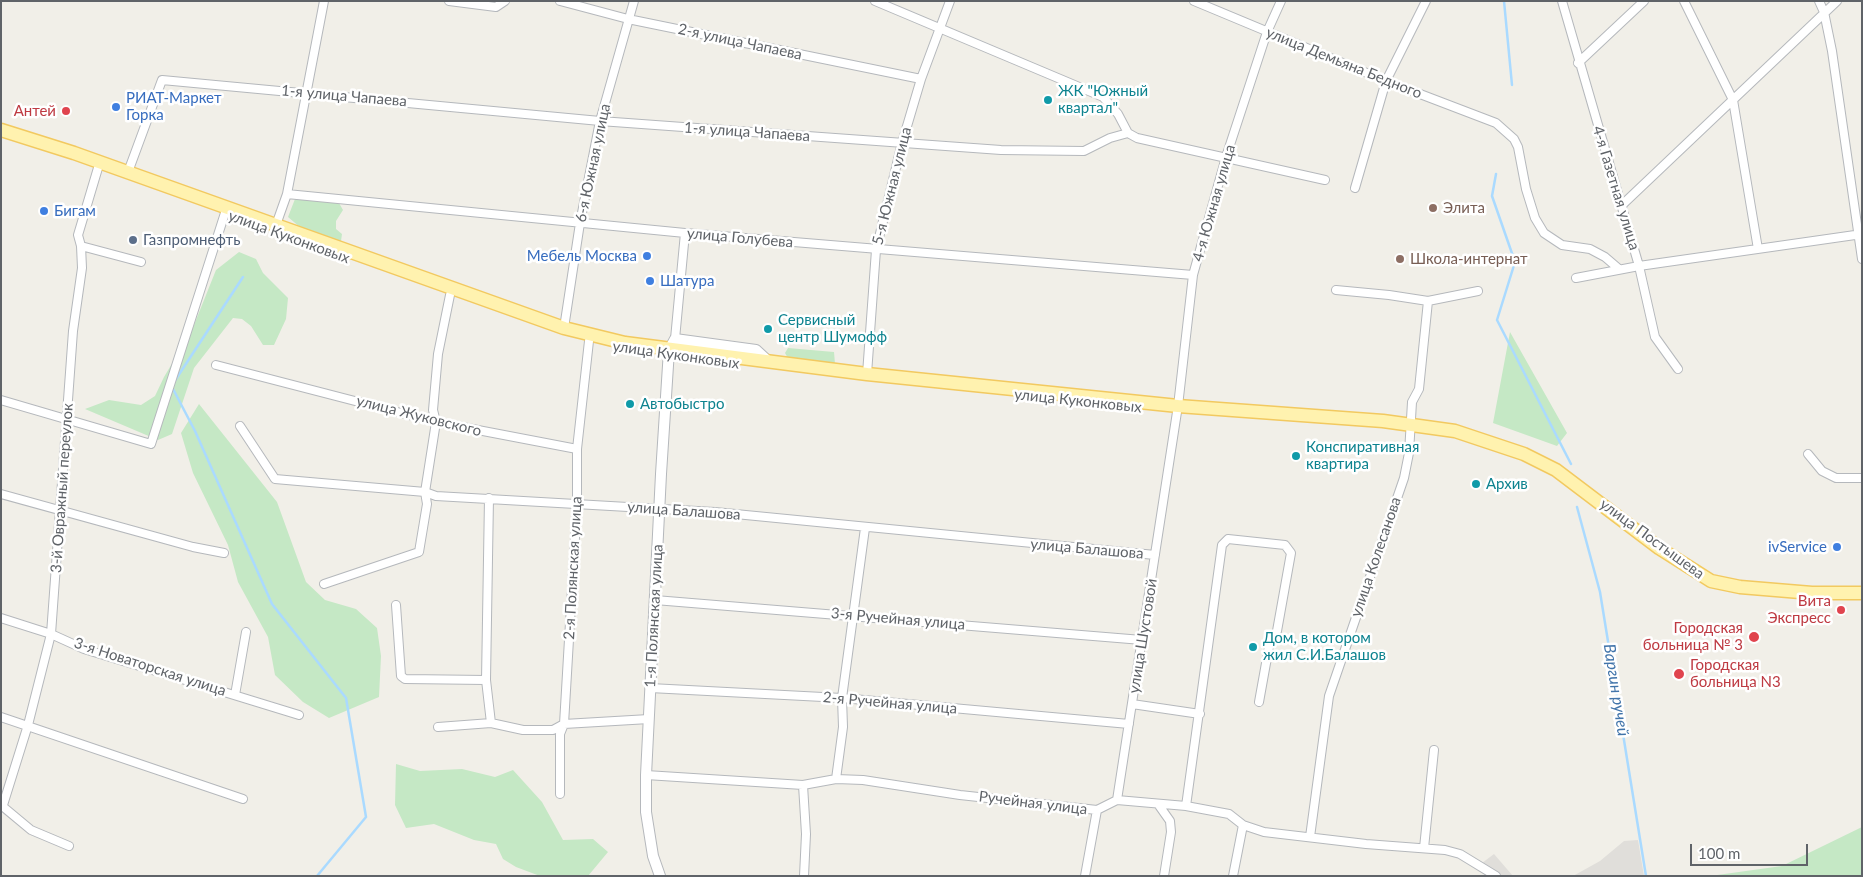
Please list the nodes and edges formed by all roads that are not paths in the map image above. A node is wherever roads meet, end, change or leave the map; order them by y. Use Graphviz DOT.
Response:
graph roads {
  1 [pos="324,1"];
  2 [pos="449,1"];
  3 [pos="504,1"];
  4 [pos="560,1"];
  5 [pos="634,1"];
  6 [pos="876,1"];
  7 [pos="950,1"];
  8 [pos="1194,1"];
  9 [pos="1282,1"];
  10 [pos="1426,1"];
  11 [pos="1562,1"];
  12 [pos="1644,1"];
  13 [pos="1684,1"];
  14 [pos="1818,1"];
  15 [pos="1837,1"];
  16 [pos="1824,12"];
  17 [pos="628,19"];
  18 [pos="938,28"];
  19 [pos="1267,32"];
  20 [pos="1578,63"];
  21 [pos="921,79"];
  22 [pos="1386,81"];
  23 [pos="306,92"];
  24 [pos="1733,100"];
  25 [pos="600,121"];
  26 [pos="1,130"];
  27 [pos="1128,133"];
  28 [pos="1,135"];
  29 [pos="902,143"];
  30 [pos="1226,157"];
  31 [pos="98,168"];
  32 [pos="128,172"];
  33 [pos="1325,180"];
  34 [pos="1355,188"];
  35 [pos="287,194"];
  36 [pos="1622,205"];
  37 [pos="225,213"];
  38 [pos="580,223"];
  39 [pos="276,225"];
  40 [pos="685,233"];
  41 [pos="1860,235"];
  42 [pos="81,246"];
  43 [pos="1758,249"];
  44 [pos="876,250"];
  45 [pos="1862,259"];
  46 [pos="141,262"];
  47 [pos="1639,266"];
  48 [pos="1618,269"];
  49 [pos="1193,275"];
  50 [pos="1576,278"];
  51 [pos="1336,290"];
  52 [pos="1478,291"];
  53 [pos="450,295"];
  54 [pos="1428,301"];
  55 [pos="564,328"];
  56 [pos="589,341"];
  57 [pos="671,348"];
  58 [pos="216,365"];
  59 [pos="1678,369"];
  60 [pos="866,376"];
  61 [pos="1,400"];
  62 [pos="1178,409"];
  63 [pos="68,420"];
  64 [pos="436,422"];
  65 [pos="1410,423"];
  66 [pos="240,426"];
  67 [pos="1487,440"];
  68 [pos="577,449"];
  69 [pos="1808,454"];
  70 [pos="1862,478"];
  71 [pos="424,492"];
  72 [pos="1,494"];
  73 [pos="490,498"];
  74 [pos="577,504"];
  75 [pos="659,508"];
  76 [pos="62,510"];
  77 [pos="865,528"];
  78 [pos="224,553"];
  79 [pos="1155,556"];
  80 [pos="324,584"];
  81 [pos="1862,593"];
  82 [pos="654,600"];
  83 [pos="396,604"];
  84 [pos="852,615"];
  85 [pos="1,618"];
  86 [pos="246,632"];
  87 [pos="51,634"];
  88 [pos="1142,640"];
  89 [pos="486,680"];
  90 [pos="650,688"];
  91 [pos="235,694"];
  92 [pos="842,698"];
  93 [pos="1259,702"];
  94 [pos="1132,704"];
  95 [pos="1200,714"];
  96 [pos="299,715"];
  97 [pos="1,717"];
  98 [pos="649,719"];
  99 [pos="491,723"];
  100 [pos="564,724"];
  101 [pos="1129,724"];
  102 [pos="28,725"];
  103 [pos="438,727"];
  104 [pos="1434,750"];
  105 [pos="646,775"];
  106 [pos="836,779"];
  107 [pos="803,785"];
  108 [pos="560,794"];
  109 [pos="243,799"];
  110 [pos="1117,800"];
  111 [pos="1158,804"];
  112 [pos="2,805"];
  113 [pos="1186,806"];
  114 [pos="1097,810"];
  115 [pos="1243,825"];
  116 [pos="1310,837"];
  117 [pos="69,846"];
  118 [pos="1424,848"];
  119 [pos="660,876"];
  120 [pos="804,876"];
  121 [pos="1085,876"];
  122 [pos="1164,876"];
  123 [pos="1233,876"];
  124 [pos="1496,876"];
  1 -- 23 [label="street"];
  2 -- 3 [label="street"];
  4 -- 17 [label="street, 2-я улица Чапаева"];
  5 -- 17 [label="street, 6-я Южная улица"];
  6 -- 18 [label="street"];
  7 -- 18 [label="street, 5-я Южная улица"];
  8 -- 19 [label="street, улица Демьяна Бедного"];
  9 -- 19 [label="street, 4-я Южная улица"];
  10 -- 22 [label="street"];
  11 -- 20 [label="street, 4-я Газетная улица"];
  12 -- 20 [label="street"];
  13 -- 24 [label="street"];
  14 -- 16 [label="street"];
  15 -- 16 [label="street"];
  16 -- 24 [label="street"];
  16 -- 41 [label="street"];
  17 -- 21 [label="street, 2-я улица Чапаева"];
  17 -- 25 [label="street, 6-я Южная улица"];
  18 -- 21 [label="street, 5-я Южная улица"];
  18 -- 27 [label="street"];
  19 -- 22 [label="street, улица Демьяна Бедного"];
  19 -- 30 [label="street, 4-я Южная улица"];
  20 -- 36 [label="street, 4-я Газетная улица"];
  21 -- 29 [label="street, 5-я Южная улица"];
  22 -- 34 [label="street"];
  22 -- 48 [label="street, улица Демьяна Бедного"];
  23 -- 25 [label="street, 1-я улица Чапаева"];
  23 -- 32 [label="street, 1-я улица Чапаева"];
  23 -- 35 [label="street"];
  24 -- 36 [label="street"];
  24 -- 43 [label="street"];
  25 -- 29 [label="street, 1-я улица Чапаева"];
  25 -- 38 [label="street, 6-я Южная улица"];
  26 -- 32 [label="main road, улица Куконковых"];
  27 -- 29 [label="street, 1-я улица Чапаева"];
  27 -- 30 [label="street"];
  28 -- 31 [label="main road, улица Куконковых"];
  29 -- 44 [label="street, 5-я Южная улица"];
  30 -- 33 [label="street"];
  30 -- 49 [label="street, 4-я Южная улица"];
  31 -- 37 [label="main road, улица Куконковых"];
  31 -- 42 [label="street, 3-й Овражный переулок"];
  32 -- 39 [label="main road, улица Куконковых"];
  35 -- 38 [label="street, улица Голубева"];
  35 -- 39 [label="street"];
  36 -- 47 [label="street, 4-я Газетная улица"];
  37 -- 53 [label="main road, улица Куконковых"];
  37 -- 63 [label="street"];
  38 -- 40 [label="street, улица Голубева"];
  38 -- 55 [label="street, 6-я Южная улица"];
  39 -- 55 [label="main road, улица Куконковых"];
  40 -- 44 [label="street, улица Голубева"];
  40 -- 57 [label="street"];
  41 -- 43 [label="street"];
  41 -- 45 [label="street"];
  42 -- 46 [label="street"];
  42 -- 63 [label="street, 3-й Овражный переулок"];
  43 -- 47 [label="street"];
  44 -- 49 [label="street, улица Голубева"];
  44 -- 60 [label="street, 5-я Южная улица"];
  47 -- 48 [label="street"];
  47 -- 59 [label="street, 4-я Газетная улица"];
  48 -- 50 [label="street"];
  49 -- 62 [label="street, 4-я Южная улица"];
  51 -- 54 [label="street"];
  52 -- 54 [label="street"];
  53 -- 56 [label="main road, улица Куконковых"];
  53 -- 64 [label="street"];
  54 -- 65 [label="street, улица Колесанова"];
  55 -- 57 [label="main road, улица Куконковых"];
  56 -- 57 [label="main road, улица Куконковых"];
  56 -- 68 [label="street, 2-я Полянская улица"];
  57 -- 60 [label="main road, улица Куконковых"];
  57 -- 60 [label="main road, улица Куконковых"];
  57 -- 75 [label="street, 1-я Полянская улица"];
  58 -- 64 [label="street, улица Жуковского"];
  60 -- 62 [label="main road, улица Куконковых"];
  61 -- 63 [label="street"];
  62 -- 65 [label="main road, улица Куконковых"];
  62 -- 79 [label="street, улица Шустовой"];
  63 -- 76 [label="street, 3-й Овражный переулок"];
  64 -- 68 [label="street, улица Жуковского"];
  64 -- 71 [label="street"];
  65 -- 67 [label="main road, улица Куконковых"];
  65 -- 116 [label="street, улица Колесанова"];
  66 -- 71 [label="street, улица Балашова"];
  67 -- 81 [label="main road, улица Постышева"];
  68 -- 74 [label="street, 2-я Полянская улица"];
  69 -- 70 [label="street"];
  71 -- 73 [label="street, улица Балашова"];
  71 -- 80 [label="street"];
  72 -- 76 [label="street"];
  73 -- 74 [label="street, улица Балашова"];
  73 -- 89 [label="street"];
  74 -- 75 [label="street, улица Балашова"];
  74 -- 100 [label="street, 2-я Полянская улица"];
  75 -- 77 [label="street, улица Балашова"];
  75 -- 82 [label="street, 1-я Полянская улица"];
  76 -- 78 [label="street"];
  76 -- 87 [label="street, 3-й Овражный переулок"];
  77 -- 79 [label="street, улица Балашова"];
  77 -- 84 [label="street"];
  79 -- 88 [label="street, улица Шустовой"];
  82 -- 84 [label="street, 3-я Ручейная улица"];
  82 -- 90 [label="street, 1-я Полянская улица"];
  83 -- 89 [label="street"];
  84 -- 88 [label="street, 3-я Ручейная улица"];
  84 -- 92 [label="street"];
  85 -- 87 [label="street, 3-я Новаторская улица"];
  86 -- 91 [label="street"];
  87 -- 91 [label="street, 3-я Новаторская улица"];
  87 -- 102 [label="street, 3-й Овражный переулок"];
  88 -- 94 [label="street, улица Шустовой"];
  89 -- 99 [label="street"];
  90 -- 92 [label="street, 2-я Ручейная улица"];
  90 -- 98 [label="street, 1-я Полянская улица"];
  91 -- 96 [label="street, 3-я Новаторская улица"];
  92 -- 101 [label="street, 2-я Ручейная улица"];
  92 -- 106 [label="street"];
  93 -- 95 [label="street"];
  94 -- 95 [label="street"];
  94 -- 101 [label="street, улица Шустовой"];
  95 -- 113 [label="street"];
  97 -- 102 [label="street"];
  98 -- 100 [label="street"];
  98 -- 105 [label="street, 1-я Полянская улица"];
  99 -- 100 [label="street"];
  99 -- 103 [label="street"];
  100 -- 108 [label="street, 2-я Полянская улица"];
  101 -- 110 [label="street, улица Шустовой"];
  102 -- 109 [label="street"];
  102 -- 112 [label="street, 3-й Овражный переулок"];
  104 -- 118 [label="street"];
  105 -- 107 [label="street, Ручейная улица"];
  105 -- 119 [label="street, 1-я Полянская улица"];
  106 -- 107 [label="street, Ручейная улица"];
  106 -- 114 [label="street, Ручейная улица"];
  107 -- 120 [label="street"];
  110 -- 111 [label="street"];
  110 -- 114 [label="street, Ручейная улица"];
  111 -- 113 [label="street"];
  111 -- 122 [label="street"];
  112 -- 117 [label="street"];
  113 -- 115 [label="street"];
  114 -- 121 [label="street"];
  115 -- 116 [label="street"];
  115 -- 123 [label="street"];
  116 -- 118 [label="street"];
  118 -- 124 [label="street"];
}
